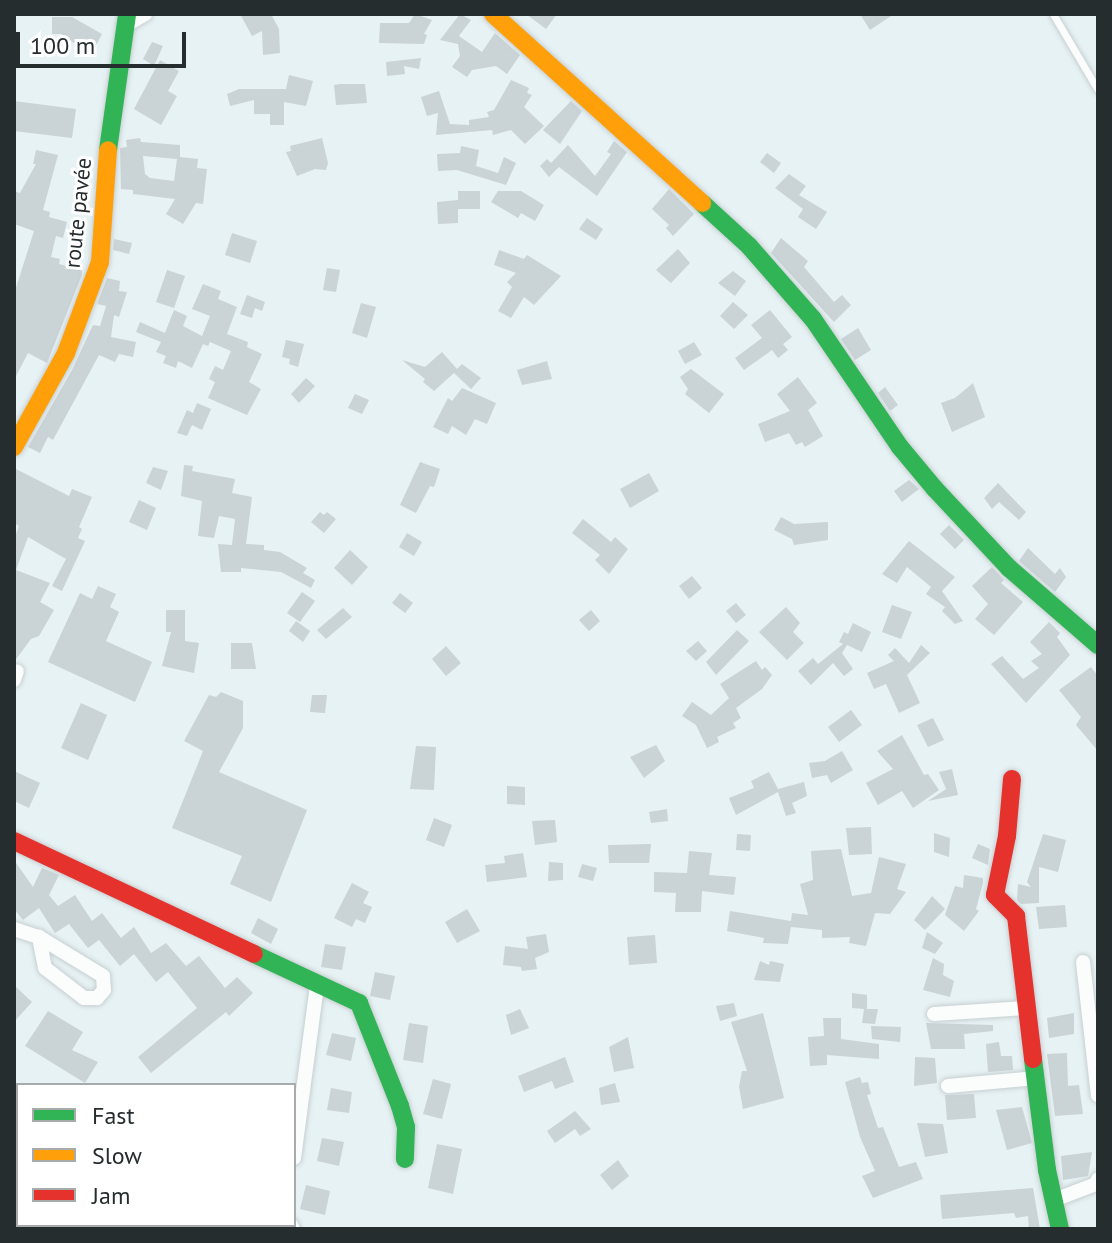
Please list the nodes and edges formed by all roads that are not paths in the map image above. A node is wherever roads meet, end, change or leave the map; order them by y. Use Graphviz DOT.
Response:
graph roads {
  1 [pos="145,14"];
  2 [pos="493,14"];
  3 [pos="1053,14"];
  4 [pos="127,19"];
  5 [pos="1098,90"];
  6 [pos="14,447"];
  7 [pos="1098,645"];
  8 [pos="1012,779"];
  9 [pos="14,841"];
  10 [pos="14,929"];
  11 [pos="39,937"];
  12 [pos="1083,962"];
  13 [pos="317,986"];
  14 [pos="1026,1008"];
  15 [pos="934,1014"];
  16 [pos="1037,1078"];
  17 [pos="948,1086"];
  18 [pos="1098,1095"];
  19 [pos="296,1143"];
  20 [pos="405,1159"];
  21 [pos="1098,1179"];
  22 [pos="1054,1200"];
  23 [pos="1060,1229"];
  1 -- 4 [label="street"];
  2 -- 7 [label="street"];
  3 -- 5 [label="lane"];
  4 -- 6 [label="street, route pavée"];
  8 -- 14 [label="street"];
  9 -- 13 [label="street"];
  10 -- 11 [label="street"];
  11 -- 11 [label="street"];
  12 -- 18 [label="street"];
  13 -- 19 [label="street"];
  13 -- 20 [label="street"];
  14 -- 15 [label="street"];
  14 -- 16 [label="street"];
  16 -- 17 [label="street"];
  16 -- 22 [label="street"];
  21 -- 22 [label="street"];
  22 -- 23 [label="street"];
}
